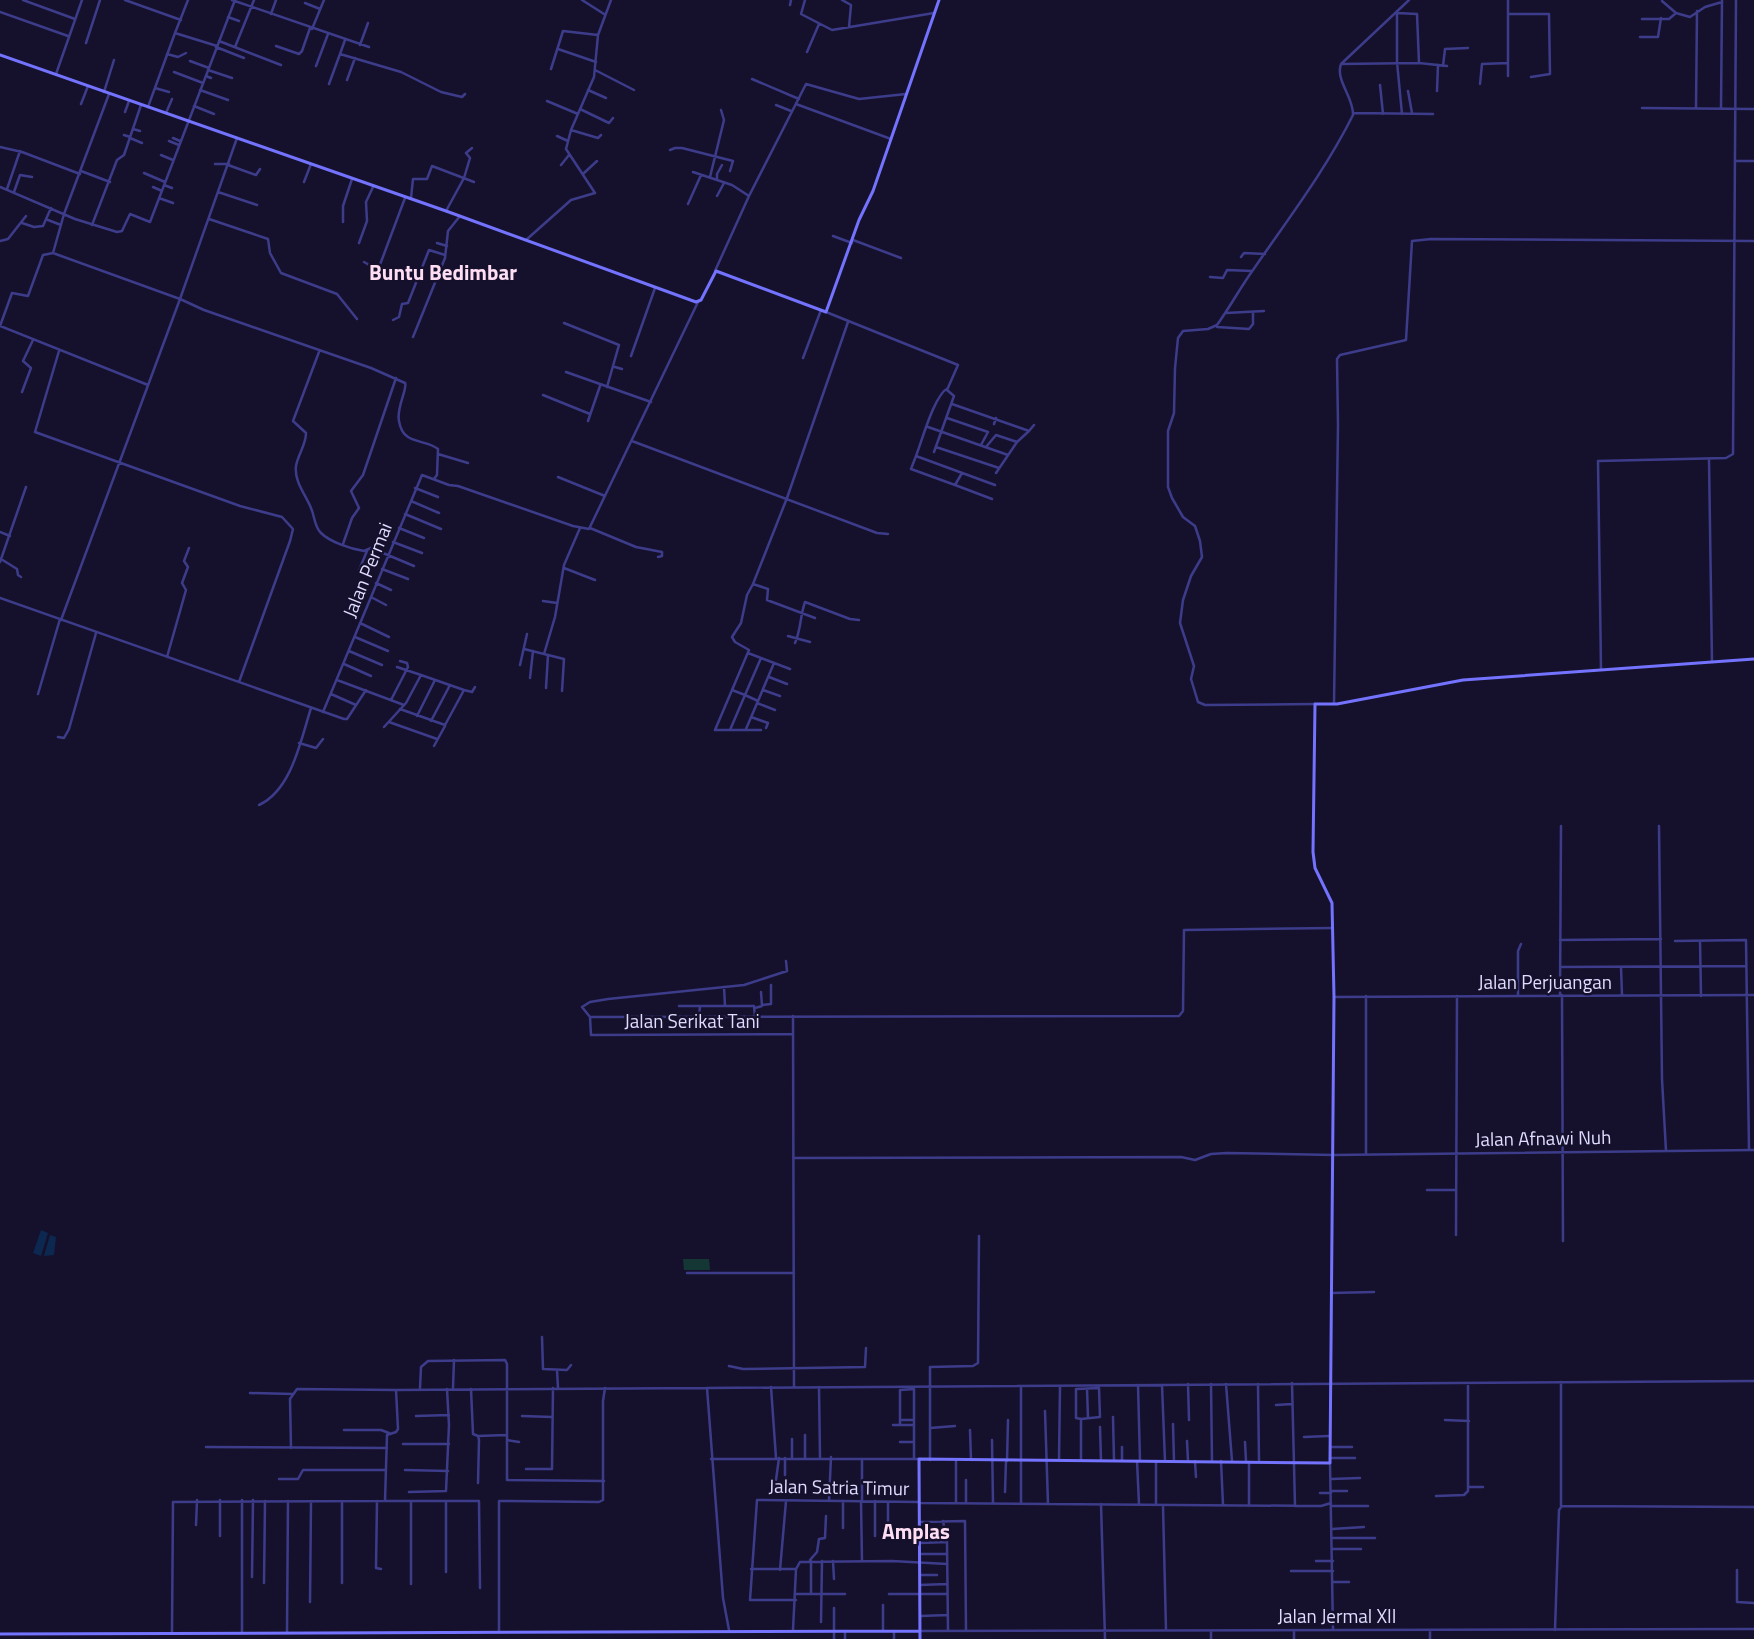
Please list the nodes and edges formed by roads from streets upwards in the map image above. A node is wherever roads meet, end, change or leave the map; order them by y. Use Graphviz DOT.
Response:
graph roads {
  1 [pos="24,0"];
  2 [pos="81,0"];
  3 [pos="100,0"];
  4 [pos="125,0"];
  5 [pos="188,0"];
  6 [pos="234,0"];
  7 [pos="248,0"];
  8 [pos="254,0"];
  9 [pos="276,0"];
  10 [pos="324,0"];
  11 [pos="582,0"];
  12 [pos="611,0"];
  13 [pos="791,0"];
  14 [pos="805,0"];
  15 [pos="842,0"];
  16 [pos="939,0"];
  17 [pos="1409,0"];
  18 [pos="1508,0"];
  19 [pos="1736,0"];
  20 [pos="130,1"];
  21 [pos="1662,1"];
  22 [pos="1722,1"];
  23 [pos="305,3"];
  24 [pos="246,4"];
  25 [pos="790,5"];
  26 [pos="252,6"];
  27 [pos="320,10"];
  28 [pos="1697,11"];
  29 [pos="0,12"];
  30 [pos="1397,12"];
  31 [pos="934,13"];
  32 [pos="1676,13"];
  33 [pos="271,14"];
  34 [pos="604,14"];
  35 [pos="1508,14"];
  36 [pos="228,16"];
  37 [pos="1661,18"];
  38 [pos="75,19"];
  39 [pos="1642,19"];
  40 [pos="181,20"];
  41 [pos="239,21"];
  42 [pos="368,23"];
  43 [pos="819,24"];
  44 [pos="849,27"];
  45 [pos="311,28"];
  46 [pos="175,33"];
  47 [pos="328,34"];
  48 [pos="598,35"];
  49 [pos="68,36"];
  50 [pos="1640,37"];
  51 [pos="344,40"];
  52 [pos="219,41"];
  53 [pos="86,42"];
  54 [pos="360,45"];
  55 [pos="276,46"];
  56 [pos="216,47"];
  57 [pos="234,47"];
  58 [pos="369,47"];
  59 [pos="1468,48"];
  60 [pos="558,49"];
  61 [pos="807,52"];
  62 [pos="186,53"];
  63 [pos="167,54"];
  64 [pos="340,54"];
  65 [pos="0,55"];
  66 [pos="244,58"];
  67 [pos="355,58"];
  68 [pos="114,60"];
  69 [pos="190,61"];
  70 [pos="596,62"];
  71 [pos="1397,62"];
  72 [pos="1508,62"];
  73 [pos="1420,63"];
  74 [pos="1341,64"];
  75 [pos="281,65"];
  76 [pos="1438,65"];
  77 [pos="316,66"];
  78 [pos="208,69"];
  79 [pos="551,69"];
  80 [pos="595,70"];
  81 [pos="174,72"];
  82 [pos="56,74"];
  83 [pos="206,76"];
  84 [pos="1508,76"];
  85 [pos="1531,77"];
  86 [pos="211,78"];
  87 [pos="232,78"];
  88 [pos="752,79"];
  89 [pos="347,80"];
  90 [pos="202,83"];
  91 [pos="330,84"];
  92 [pos="1480,84"];
  93 [pos="1380,85"];
  94 [pos="88,86"];
  95 [pos="155,88"];
  96 [pos="200,90"];
  97 [pos="588,90"];
  98 [pos="634,90"];
  99 [pos="1408,91"];
  100 [pos="1436,91"];
  101 [pos="104,92"];
  102 [pos="170,92"];
  103 [pos="109,94"];
  104 [pos="465,94"];
  105 [pos="907,94"];
  106 [pos="457,96"];
  107 [pos="606,98"];
  108 [pos="172,99"];
  109 [pos="798,99"];
  110 [pos="228,100"];
  111 [pos="129,101"];
  112 [pos="548,101"];
  113 [pos="459,102"];
  114 [pos="81,104"];
  115 [pos="796,104"];
  116 [pos="141,105"];
  117 [pos="776,105"];
  118 [pos="194,106"];
  119 [pos="148,107"];
  120 [pos="1642,108"];
  121 [pos="1696,108"];
  122 [pos="1754,108"];
  123 [pos="1721,109"];
  124 [pos="1736,109"];
  125 [pos="580,110"];
  126 [pos="721,110"];
  127 [pos="791,111"];
  128 [pos="125,112"];
  129 [pos="166,113"];
  130 [pos="1353,113"];
  131 [pos="1412,113"];
  132 [pos="214,114"];
  133 [pos="578,114"];
  134 [pos="1383,114"];
  135 [pos="1402,114"];
  136 [pos="1433,114"];
  137 [pos="613,118"];
  138 [pos="188,121"];
  139 [pos="133,129"];
  140 [pos="571,130"];
  141 [pos="140,131"];
  142 [pos="124,135"];
  143 [pos="601,135"];
  144 [pos="557,136"];
  145 [pos="130,138"];
  146 [pos="173,138"];
  147 [pos="237,138"];
  148 [pos="891,139"];
  149 [pos="169,141"];
  150 [pos="180,141"];
  151 [pos="568,141"];
  152 [pos="142,143"];
  153 [pos="178,145"];
  154 [pos="0,146"];
  155 [pos="472,148"];
  156 [pos="670,150"];
  157 [pos="20,151"];
  158 [pos="569,154"];
  159 [pos="161,155"];
  160 [pos="715,156"];
  161 [pos="173,160"];
  162 [pos="1735,161"];
  163 [pos="1754,161"];
  164 [pos="597,162"];
  165 [pos="215,164"];
  166 [pos="311,164"];
  167 [pos="228,165"];
  168 [pos="561,165"];
  169 [pos="722,165"];
  170 [pos="260,169"];
  171 [pos="730,171"];
  172 [pos="693,172"];
  173 [pos="80,173"];
  174 [pos="144,173"];
  175 [pos="584,174"];
  176 [pos="701,175"];
  177 [pos="32,177"];
  178 [pos="710,177"];
  179 [pos="352,178"];
  180 [pos="464,178"];
  181 [pos="718,180"];
  182 [pos="110,182"];
  183 [pos="304,182"];
  184 [pos="474,182"];
  185 [pos="164,183"];
  186 [pos="724,183"];
  187 [pos="0,187"];
  188 [pos="153,187"];
  189 [pos="373,187"];
  190 [pos="172,188"];
  191 [pos="7,189"];
  192 [pos="162,191"];
  193 [pos="14,192"];
  194 [pos="218,192"];
  195 [pos="717,196"];
  196 [pos="750,196"];
  197 [pos="159,198"];
  198 [pos="405,198"];
  199 [pos="410,200"];
  200 [pos="173,203"];
  201 [pos="152,204"];
  202 [pos="688,204"];
  203 [pos="257,205"];
  204 [pos="157,206"];
  205 [pos="51,208"];
  206 [pos="446,211"];
  207 [pos="64,214"];
  208 [pos="26,216"];
  209 [pos="460,216"];
  210 [pos="208,219"];
  211 [pos="48,220"];
  212 [pos="22,222"];
  213 [pos="343,222"];
  214 [pos="61,224"];
  215 [pos="92,225"];
  216 [pos="833,236"];
  217 [pos="527,241"];
  218 [pos="852,241"];
  219 [pos="1736,241"];
  220 [pos="1754,241"];
  221 [pos="0,242"];
  222 [pos="359,242"];
  223 [pos="437,242"];
  224 [pos="447,246"];
  225 [pos="53,253"];
  226 [pos="1265,254"];
  227 [pos="445,255"];
  228 [pos="1241,257"];
  229 [pos="901,258"];
  230 [pos="364,262"];
  231 [pos="378,270"];
  232 [pos="715,271"];
  233 [pos="1252,271"];
  234 [pos="1210,277"];
  235 [pos="391,278"];
  236 [pos="655,288"];
  237 [pos="180,299"];
  238 [pos="698,302"];
  239 [pos="821,310"];
  240 [pos="1264,311"];
  241 [pos="826,312"];
  242 [pos="1253,312"];
  243 [pos="1226,313"];
  244 [pos="357,319"];
  245 [pos="392,320"];
  246 [pos="848,322"];
  247 [pos="564,323"];
  248 [pos="1215,327"];
  249 [pos="413,337"];
  250 [pos="33,340"];
  251 [pos="59,351"];
  252 [pos="319,352"];
  253 [pos="631,356"];
  254 [pos="803,358"];
  255 [pos="615,367"];
  256 [pos="622,369"];
  257 [pos="566,372"];
  258 [pos="396,378"];
  259 [pos="148,385"];
  260 [pos="600,386"];
  261 [pos="607,388"];
  262 [pos="948,388"];
  263 [pos="22,392"];
  264 [pos="543,395"];
  265 [pos="651,402"];
  266 [pos="952,404"];
  267 [pos="590,414"];
  268 [pos="947,418"];
  269 [pos="996,418"];
  270 [pos="588,421"];
  271 [pos="994,424"];
  272 [pos="1034,425"];
  273 [pos="928,427"];
  274 [pos="992,428"];
  275 [pos="1029,431"];
  276 [pos="942,432"];
  277 [pos="988,432"];
  278 [pos="632,440"];
  279 [pos="1017,442"];
  280 [pos="981,445"];
  281 [pos="936,447"];
  282 [pos="986,447"];
  283 [pos="934,452"];
  284 [pos="438,454"];
  285 [pos="1008,455"];
  286 [pos="916,456"];
  287 [pos="1709,459"];
  288 [pos="119,462"];
  289 [pos="468,464"];
  290 [pos="999,468"];
  291 [pos="962,473"];
  292 [pos="996,473"];
  293 [pos="558,477"];
  294 [pos="434,479"];
  295 [pos="955,485"];
  296 [pos="995,485"];
  297 [pos="26,487"];
  298 [pos="415,488"];
  299 [pos="605,496"];
  300 [pos="438,497"];
  301 [pos="787,498"];
  302 [pos="992,499"];
  303 [pos="411,501"];
  304 [pos="439,513"];
  305 [pos="405,514"];
  306 [pos="399,528"];
  307 [pos="580,528"];
  308 [pos="590,528"];
  309 [pos="441,529"];
  310 [pos="0,532"];
  311 [pos="888,534"];
  312 [pos="10,536"];
  313 [pos="424,538"];
  314 [pos="393,542"];
  315 [pos="343,544"];
  316 [pos="189,548"];
  317 [pos="367,549"];
  318 [pos="2,551"];
  319 [pos="422,553"];
  320 [pos="388,556"];
  321 [pos="658,558"];
  322 [pos="0,560"];
  323 [pos="414,566"];
  324 [pos="564,568"];
  325 [pos="382,569"];
  326 [pos="359,570"];
  327 [pos="21,577"];
  328 [pos="408,579"];
  329 [pos="595,580"];
  330 [pos="376,583"];
  331 [pos="753,584"];
  332 [pos="391,590"];
  333 [pos="371,597"];
  334 [pos="0,598"];
  335 [pos="543,600"];
  336 [pos="557,603"];
  337 [pos="386,606"];
  338 [pos="801,613"];
  339 [pos="815,618"];
  340 [pos="61,620"];
  341 [pos="859,620"];
  342 [pos="360,623"];
  343 [pos="96,633"];
  344 [pos="527,634"];
  345 [pos="788,636"];
  346 [pos="355,637"];
  347 [pos="389,637"];
  348 [pos="797,639"];
  349 [pos="810,642"];
  350 [pos="795,643"];
  351 [pos="524,649"];
  352 [pos="349,651"];
  353 [pos="388,651"];
  354 [pos="533,651"];
  355 [pos="748,653"];
  356 [pos="546,655"];
  357 [pos="167,656"];
  358 [pos="761,658"];
  359 [pos="1754,659"];
  360 [pos="400,661"];
  361 [pos="1712,662"];
  362 [pos="344,664"];
  363 [pos="774,664"];
  364 [pos="520,665"];
  365 [pos="382,666"];
  366 [pos="397,667"];
  367 [pos="790,669"];
  368 [pos="1601,669"];
  369 [pos="407,670"];
  370 [pos="421,675"];
  371 [pos="371,676"];
  372 [pos="769,677"];
  373 [pos="530,678"];
  374 [pos="337,680"];
  375 [pos="435,680"];
  376 [pos="239,682"];
  377 [pos="787,684"];
  378 [pos="450,685"];
  379 [pos="475,687"];
  380 [pos="546,688"];
  381 [pos="464,690"];
  382 [pos="732,690"];
  383 [pos="763,690"];
  384 [pos="367,691"];
  385 [pos="562,691"];
  386 [pos="38,694"];
  387 [pos="331,694"];
  388 [pos="745,695"];
  389 [pos="780,696"];
  390 [pos="391,700"];
  391 [pos="757,702"];
  392 [pos="1315,704"];
  393 [pos="1334,704"];
  394 [pos="356,705"];
  395 [pos="404,705"];
  396 [pos="311,708"];
  397 [pos="400,709"];
  398 [pos="775,710"];
  399 [pos="323,712"];
  400 [pos="417,716"];
  401 [pos="752,717"];
  402 [pos="431,721"];
  403 [pos="389,722"];
  404 [pos="445,725"];
  405 [pos="384,727"];
  406 [pos="766,728"];
  407 [pos="730,730"];
  408 [pos="746,730"];
  409 [pos="761,730"];
  410 [pos="58,738"];
  411 [pos="323,739"];
  412 [pos="437,740"];
  413 [pos="299,743"];
  414 [pos="434,746"];
  415 [pos="259,805"];
  416 [pos="1561,826"];
  417 [pos="1659,826"];
  418 [pos="1332,928"];
  419 [pos="1661,939"];
  420 [pos="1560,940"];
  421 [pos="1675,941"];
  422 [pos="1700,941"];
  423 [pos="1521,944"];
  424 [pos="786,961"];
  425 [pos="1701,966"];
  426 [pos="1746,966"];
  427 [pos="1560,967"];
  428 [pos="1621,967"];
  429 [pos="1661,967"];
  430 [pos="771,985"];
  431 [pos="724,987"];
  432 [pos="761,992"];
  433 [pos="1561,995"];
  434 [pos="1746,995"];
  435 [pos="1754,995"];
  436 [pos="1336,996"];
  437 [pos="1366,996"];
  438 [pos="1457,996"];
  439 [pos="1518,996"];
  440 [pos="1622,996"];
  441 [pos="1661,996"];
  442 [pos="1701,996"];
  443 [pos="762,1004"];
  444 [pos="680,1006"];
  445 [pos="700,1006"];
  446 [pos="725,1006"];
  447 [pos="755,1008"];
  448 [pos="590,1017"];
  449 [pos="700,1017"];
  450 [pos="755,1018"];
  451 [pos="793,1018"];
  452 [pos="793,1034"];
  453 [pos="1749,1150"];
  454 [pos="1754,1150"];
  455 [pos="1666,1151"];
  456 [pos="1564,1152"];
  457 [pos="1456,1153"];
  458 [pos="1366,1154"];
  459 [pos="1333,1155"];
  460 [pos="794,1158"];
  461 [pos="1427,1190"];
  462 [pos="1456,1190"];
  463 [pos="1456,1235"];
  464 [pos="979,1236"];
  465 [pos="1563,1241"];
  466 [pos="687,1273"];
  467 [pos="794,1273"];
  468 [pos="1374,1292"];
  469 [pos="1331,1293"];
  470 [pos="542,1337"];
  471 [pos="866,1348"];
  472 [pos="454,1360"];
  473 [pos="570,1365"];
  474 [pos="729,1366"];
  475 [pos="794,1369"];
  476 [pos="557,1370"];
  477 [pos="1754,1381"];
  478 [pos="1561,1382"];
  479 [pos="1292,1383"];
  480 [pos="1329,1383"];
  481 [pos="1468,1383"];
  482 [pos="1188,1384"];
  483 [pos="1211,1384"];
  484 [pos="1226,1384"];
  485 [pos="1258,1384"];
  486 [pos="1138,1385"];
  487 [pos="1162,1385"];
  488 [pos="931,1386"];
  489 [pos="1021,1386"];
  490 [pos="1060,1386"];
  491 [pos="771,1387"];
  492 [pos="794,1387"];
  493 [pos="819,1387"];
  494 [pos="420,1388"];
  495 [pos="453,1388"];
  496 [pos="507,1388"];
  497 [pos="553,1388"];
  498 [pos="558,1388"];
  499 [pos="605,1388"];
  500 [pos="707,1388"];
  501 [pos="447,1389"];
  502 [pos="472,1389"];
  503 [pos="1087,1389"];
  504 [pos="396,1390"];
  505 [pos="250,1393"];
  506 [pos="293,1394"];
  507 [pos="1292,1404"];
  508 [pos="1276,1405"];
  509 [pos="1046,1411"];
  510 [pos="416,1416"];
  511 [pos="449,1416"];
  512 [pos="522,1416"];
  513 [pos="552,1417"];
  514 [pos="1113,1417"];
  515 [pos="1081,1418"];
  516 [pos="1088,1418"];
  517 [pos="900,1420"];
  518 [pos="914,1420"];
  519 [pos="1008,1420"];
  520 [pos="1189,1420"];
  521 [pos="1445,1420"];
  522 [pos="1469,1421"];
  523 [pos="1173,1424"];
  524 [pos="893,1425"];
  525 [pos="900,1425"];
  526 [pos="914,1425"];
  527 [pos="955,1426"];
  528 [pos="1100,1427"];
  529 [pos="930,1428"];
  530 [pos="344,1430"];
  531 [pos="970,1430"];
  532 [pos="389,1433"];
  533 [pos="506,1435"];
  534 [pos="805,1435"];
  535 [pos="478,1436"];
  536 [pos="1329,1436"];
  537 [pos="1304,1437"];
  538 [pos="792,1439"];
  539 [pos="507,1440"];
  540 [pos="992,1440"];
  541 [pos="1187,1441"];
  542 [pos="519,1442"];
  543 [pos="900,1442"];
  544 [pos="914,1442"];
  545 [pos="1245,1442"];
  546 [pos="403,1444"];
  547 [pos="448,1444"];
  548 [pos="1122,1447"];
  549 [pos="1330,1447"];
  550 [pos="1352,1447"];
  551 [pos="206,1448"];
  552 [pos="291,1448"];
  553 [pos="386,1448"];
  554 [pos="831,1457"];
  555 [pos="777,1458"];
  556 [pos="785,1458"];
  557 [pos="792,1458"];
  558 [pos="805,1458"];
  559 [pos="820,1458"];
  560 [pos="1330,1458"];
  561 [pos="1355,1458"];
  562 [pos="711,1459"];
  563 [pos="862,1459"];
  564 [pos="914,1459"];
  565 [pos="919,1459"];
  566 [pos="930,1460"];
  567 [pos="956,1460"];
  568 [pos="971,1460"];
  569 [pos="992,1460"];
  570 [pos="1022,1460"];
  571 [pos="1048,1460"];
  572 [pos="1059,1460"];
  573 [pos="1081,1460"];
  574 [pos="1101,1460"];
  575 [pos="1114,1460"];
  576 [pos="1122,1460"];
  577 [pos="1007,1461"];
  578 [pos="1138,1461"];
  579 [pos="1156,1461"];
  580 [pos="1165,1461"];
  581 [pos="1174,1461"];
  582 [pos="1188,1461"];
  583 [pos="1195,1461"];
  584 [pos="1212,1461"];
  585 [pos="1221,1461"];
  586 [pos="1232,1461"];
  587 [pos="1247,1461"];
  588 [pos="1259,1461"];
  589 [pos="1294,1462"];
  590 [pos="1330,1463"];
  591 [pos="526,1469"];
  592 [pos="386,1470"];
  593 [pos="405,1470"];
  594 [pos="448,1471"];
  595 [pos="785,1475"];
  596 [pos="1196,1477"];
  597 [pos="1360,1478"];
  598 [pos="1331,1479"];
  599 [pos="279,1480"];
  600 [pos="776,1480"];
  601 [pos="966,1480"];
  602 [pos="604,1482"];
  603 [pos="478,1483"];
  604 [pos="1469,1487"];
  605 [pos="1483,1487"];
  606 [pos="1347,1491"];
  607 [pos="409,1492"];
  608 [pos="1005,1492"];
  609 [pos="1331,1492"];
  610 [pos="1320,1493"];
  611 [pos="1436,1496"];
  612 [pos="197,1500"];
  613 [pos="220,1500"];
  614 [pos="242,1500"];
  615 [pos="253,1500"];
  616 [pos="786,1500"];
  617 [pos="265,1501"];
  618 [pos="288,1501"];
  619 [pos="377,1501"];
  620 [pos="385,1501"];
  621 [pos="412,1501"];
  622 [pos="446,1501"];
  623 [pos="829,1501"];
  624 [pos="843,1501"];
  625 [pos="861,1501"];
  626 [pos="875,1501"];
  627 [pos="312,1502"];
  628 [pos="342,1502"];
  629 [pos="888,1502"];
  630 [pos="920,1503"];
  631 [pos="956,1503"];
  632 [pos="966,1503"];
  633 [pos="993,1503"];
  634 [pos="1021,1504"];
  635 [pos="1048,1504"];
  636 [pos="1101,1504"];
  637 [pos="1139,1504"];
  638 [pos="1331,1504"];
  639 [pos="1156,1505"];
  640 [pos="1163,1505"];
  641 [pos="1223,1505"];
  642 [pos="1249,1506"];
  643 [pos="1295,1506"];
  644 [pos="1368,1506"];
  645 [pos="1560,1506"];
  646 [pos="1754,1506"];
  647 [pos="826,1516"];
  648 [pos="943,1521"];
  649 [pos="920,1522"];
  650 [pos="196,1525"];
  651 [pos="1364,1527"];
  652 [pos="843,1528"];
  653 [pos="1332,1529"];
  654 [pos="888,1532"];
  655 [pos="220,1536"];
  656 [pos="874,1536"];
  657 [pos="1332,1538"];
  658 [pos="1375,1538"];
  659 [pos="947,1542"];
  660 [pos="920,1543"];
  661 [pos="1332,1549"];
  662 [pos="1361,1549"];
  663 [pos="920,1554"];
  664 [pos="947,1554"];
  665 [pos="810,1561"];
  666 [pos="822,1561"];
  667 [pos="833,1561"];
  668 [pos="862,1561"];
  669 [pos="1316,1561"];
  670 [pos="1333,1561"];
  671 [pos="920,1564"];
  672 [pos="947,1564"];
  673 [pos="381,1569"];
  674 [pos="751,1569"];
  675 [pos="796,1569"];
  676 [pos="780,1570"];
  677 [pos="1737,1570"];
  678 [pos="1292,1571"];
  679 [pos="1333,1571"];
  680 [pos="446,1572"];
  681 [pos="920,1575"];
  682 [pos="937,1575"];
  683 [pos="252,1577"];
  684 [pos="834,1578"];
  685 [pos="342,1582"];
  686 [pos="1333,1582"];
  687 [pos="1349,1582"];
  688 [pos="264,1583"];
  689 [pos="411,1584"];
  690 [pos="947,1584"];
  691 [pos="920,1585"];
  692 [pos="480,1588"];
  693 [pos="796,1594"];
  694 [pos="810,1594"];
  695 [pos="821,1594"];
  696 [pos="845,1594"];
  697 [pos="889,1594"];
  698 [pos="948,1594"];
  699 [pos="920,1595"];
  700 [pos="796,1600"];
  701 [pos="310,1602"];
  702 [pos="1754,1603"];
  703 [pos="883,1605"];
  704 [pos="834,1608"];
  705 [pos="948,1615"];
  706 [pos="920,1616"];
  707 [pos="821,1622"];
  708 [pos="729,1630"];
  709 [pos="793,1630"];
  710 [pos="834,1630"];
  711 [pos="845,1630"];
  712 [pos="883,1630"];
  713 [pos="894,1630"];
  714 [pos="948,1630"];
  715 [pos="966,1630"];
  716 [pos="1105,1630"];
  717 [pos="1166,1630"];
  718 [pos="1294,1630"];
  719 [pos="1333,1630"];
  720 [pos="1430,1630"];
  721 [pos="1555,1630"];
  722 [pos="1754,1630"];
  723 [pos="920,1631"];
  724 [pos="1211,1631"];
  725 [pos="499,1632"];
  726 [pos="172,1633"];
  727 [pos="242,1633"];
  728 [pos="287,1633"];
  729 [pos="0,1634"];
  730 [pos="834,1639"];
  731 [pos="845,1639"];
  732 [pos="894,1639"];
  733 [pos="920,1639"];
  734 [pos="1105,1639"];
  735 [pos="1211,1639"];
  736 [pos="1294,1639"];
  737 [pos="1430,1639"];
  1 -- 38 [label="street"];
  2 -- 38 [label="street"];
  3 -- 53 [label="street"];
  4 -- 20 [label="street"];
  5 -- 40 [label="street"];
  6 -- 24 [label="street"];
  6 -- 36 [label="street"];
  7 -- 24 [label="street"];
  8 -- 26 [label="street"];
  9 -- 33 [label="street"];
  10 -- 27 [label="street"];
  11 -- 34 [label="street"];
  12 -- 34 [label="street"];
  13 -- 25 [label="street"];
  14 -- 43 [label="street"];
  15 -- 44 [label="street"];
  16 -- 31 [label="street"];
  17 -- 30 [label="street"];
  18 -- 35 [label="street"];
  19 -- 124 [label="street"];
  20 -- 40 [label="street"];
  21 -- 32 [label="street"];
  22 -- 28 [label="street"];
  22 -- 123 [label="street"];
  23 -- 27 [label="street"];
  24 -- 26 [label="street"];
  26 -- 33 [label="street"];
  26 -- 57 [label="street"];
  27 -- 45 [label="street"];
  28 -- 32 [label="street"];
  28 -- 121 [label="street"];
  29 -- 49 [label="street"];
  30 -- 71 [label="street"];
  30 -- 73 [label="street"];
  30 -- 74 [label="street"];
  31 -- 44 [label="street"];
  31 -- 105 [label="street"];
  32 -- 37 [label="street"];
  33 -- 45 [label="street"];
  34 -- 48 [label="street"];
  35 -- 72 [label="street"];
  35 -- 85 [label="street"];
  36 -- 41 [label="street"];
  36 -- 52 [label="street"];
  37 -- 39 [label="street"];
  37 -- 50 [label="street"];
  38 -- 49 [label="street"];
  40 -- 46 [label="street"];
  42 -- 54 [label="street"];
  43 -- 44 [label="street"];
  43 -- 61 [label="street"];
  45 -- 47 [label="street"];
  45 -- 55 [label="street"];
  46 -- 56 [label="street"];
  46 -- 63 [label="street"];
  47 -- 51 [label="street"];
  47 -- 77 [label="street"];
  48 -- 60 [label="street"];
  48 -- 70 [label="street"];
  49 -- 82 [label="street"];
  51 -- 54 [label="street"];
  51 -- 64 [label="street"];
  52 -- 56 [label="street"];
  52 -- 57 [label="street"];
  54 -- 58 [label="street"];
  56 -- 66 [label="street"];
  56 -- 78 [label="street"];
  57 -- 75 [label="street"];
  59 -- 76 [label="street"];
  60 -- 70 [label="street"];
  60 -- 79 [label="street"];
  62 -- 63 [label="street"];
  63 -- 95 [label="street"];
  64 -- 67 [label="street"];
  64 -- 91 [label="street"];
  65 -- 82 [label="street"];
  67 -- 89 [label="street"];
  67 -- 106 [label="street"];
  68 -- 101 [label="street"];
  69 -- 78 [label="street"];
  70 -- 80 [label="street"];
  71 -- 73 [label="street"];
  71 -- 74 [label="street"];
  71 -- 135 [label="street"];
  72 -- 84 [label="street"];
  72 -- 92 [label="street"];
  73 -- 76 [label="street"];
  74 -- 130 [label="street"];
  76 -- 100 [label="street"];
  78 -- 83 [label="street"];
  78 -- 87 [label="street"];
  80 -- 97 [label="street"];
  80 -- 98 [label="street"];
  81 -- 90 [label="street"];
  82 -- 94 [label="street"];
  83 -- 86 [label="street"];
  83 -- 90 [label="street"];
  88 -- 109 [label="street"];
  90 -- 96 [label="street"];
  93 -- 134 [label="street"];
  94 -- 101 [label="street"];
  94 -- 114 [label="street"];
  95 -- 102 [label="street"];
  95 -- 119 [label="street"];
  96 -- 110 [label="street"];
  96 -- 118 [label="street"];
  97 -- 107 [label="street"];
  97 -- 125 [label="street"];
  99 -- 131 [label="street"];
  101 -- 103 [label="street"];
  103 -- 111 [label="street"];
  103 -- 173 [label="street"];
  104 -- 106 [label="street"];
  105 -- 109 [label="street"];
  105 -- 148 [label="street"];
  106 -- 113 [label="street"];
  108 -- 129 [label="street"];
  109 -- 115 [label="street"];
  111 -- 116 [label="street"];
  111 -- 128 [label="street"];
  112 -- 133 [label="street"];
  115 -- 127 [label="street"];
  115 -- 148 [label="street"];
  116 -- 119 [label="street"];
  116 -- 139 [label="street"];
  117 -- 127 [label="street"];
  118 -- 132 [label="street"];
  118 -- 138 [label="street"];
  119 -- 129 [label="street"];
  120 -- 121 [label="street"];
  121 -- 123 [label="street"];
  122 -- 124 [label="street"];
  123 -- 124 [label="street"];
  124 -- 162 [label="street"];
  125 -- 133 [label="street"];
  125 -- 137 [label="street"];
  126 -- 160 [label="street"];
  127 -- 196 [label="street"];
  129 -- 138 [label="street"];
  130 -- 134 [label="street"];
  130 -- 226 [label="street"];
  131 -- 135 [label="street"];
  131 -- 136 [label="street"];
  133 -- 140 [label="street"];
  134 -- 135 [label="street"];
  138 -- 147 [label="street"];
  138 -- 150 [label="street"];
  139 -- 141 [label="street"];
  139 -- 145 [label="street"];
  140 -- 143 [label="street"];
  140 -- 151 [label="street"];
  142 -- 145 [label="street"];
  144 -- 151 [label="street"];
  145 -- 152 [label="street"];
  145 -- 182 [label="street"];
  146 -- 150 [label="street"];
  147 -- 166 [label="street"];
  147 -- 167 [label="street"];
  148 -- 218 [label="street"];
  149 -- 153 [label="street"];
  150 -- 153 [label="street"];
  151 -- 158 [label="street"];
  153 -- 161 [label="street"];
  154 -- 157 [label="street"];
  155 -- 180 [label="street"];
  156 -- 160 [label="street"];
  157 -- 173 [label="street"];
  157 -- 191 [label="street"];
  158 -- 168 [label="street"];
  158 -- 175 [label="street"];
  159 -- 161 [label="street"];
  160 -- 171 [label="street"];
  160 -- 178 [label="street"];
  161 -- 185 [label="street"];
  162 -- 163 [label="street"];
  162 -- 219 [label="street"];
  164 -- 175 [label="street"];
  165 -- 167 [label="street"];
  166 -- 179 [label="street"];
  166 -- 183 [label="street"];
  167 -- 170 [label="street"];
  167 -- 194 [label="street"];
  169 -- 181 [label="street"];
  172 -- 176 [label="street"];
  173 -- 182 [label="street"];
  173 -- 207 [label="street"];
  174 -- 185 [label="street"];
  175 -- 217 [label="street"];
  176 -- 178 [label="street"];
  176 -- 202 [label="street"];
  177 -- 193 [label="street"];
  178 -- 181 [label="street"];
  179 -- 189 [label="street"];
  179 -- 213 [label="street"];
  180 -- 184 [label="street"];
  180 -- 199 [label="street"];
  180 -- 206 [label="street"];
  181 -- 186 [label="street"];
  182 -- 215 [label="street"];
  185 -- 190 [label="street"];
  185 -- 192 [label="street"];
  186 -- 195 [label="street"];
  186 -- 196 [label="street"];
  187 -- 191 [label="street"];
  188 -- 192 [label="street"];
  189 -- 198 [label="street"];
  189 -- 222 [label="street"];
  191 -- 193 [label="street"];
  192 -- 197 [label="street"];
  193 -- 205 [label="street"];
  194 -- 203 [label="street"];
  194 -- 210 [label="street"];
  196 -- 232 [label="street"];
  197 -- 200 [label="street"];
  197 -- 204 [label="street"];
  198 -- 199 [label="street"];
  198 -- 231 [label="street"];
  199 -- 206 [label="street"];
  201 -- 204 [label="street"];
  204 -- 215 [label="street"];
  205 -- 207 [label="street"];
  205 -- 211 [label="street"];
  206 -- 209 [label="street"];
  207 -- 214 [label="street"];
  207 -- 215 [label="street"];
  208 -- 212 [label="street"];
  209 -- 217 [label="street"];
  209 -- 224 [label="street"];
  210 -- 237 [label="street"];
  210 -- 244 [label="street"];
  211 -- 212 [label="street"];
  211 -- 214 [label="street"];
  212 -- 221 [label="street"];
  214 -- 225 [label="street"];
  216 -- 218 [label="street"];
  217 -- 236 [label="street"];
  218 -- 229 [label="street"];
  218 -- 241 [label="street"];
  219 -- 220 [label="street"];
  219 -- 287 [label="street"];
  219 -- 393 [label="street"];
  223 -- 224 [label="street"];
  224 -- 227 [label="street"];
  225 -- 237 [label="street"];
  225 -- 250 [label="street"];
  226 -- 228 [label="street"];
  226 -- 233 [label="street"];
  227 -- 245 [label="street"];
  227 -- 249 [label="street"];
  230 -- 231 [label="street"];
  231 -- 235 [label="street"];
  232 -- 238 [label="street"];
  232 -- 239 [label="street"];
  233 -- 234 [label="street"];
  233 -- 243 [label="street"];
  236 -- 238 [label="street"];
  236 -- 253 [label="street"];
  237 -- 252 [label="street"];
  237 -- 259 [label="street"];
  238 -- 265 [label="street"];
  239 -- 241 [label="street"];
  239 -- 254 [label="street"];
  240 -- 242 [label="street"];
  241 -- 246 [label="street"];
  242 -- 243 [label="street"];
  242 -- 248 [label="street"];
  243 -- 248 [label="street"];
  246 -- 262 [label="street"];
  246 -- 301 [label="street"];
  247 -- 255 [label="street"];
  248 -- 392 [label="street"];
  250 -- 251 [label="street"];
  250 -- 263 [label="street"];
  251 -- 259 [label="street"];
  251 -- 288 [label="street"];
  252 -- 258 [label="street"];
  252 -- 315 [label="street"];
  255 -- 256 [label="street"];
  255 -- 261 [label="street"];
  257 -- 260 [label="street"];
  258 -- 284 [label="street"];
  258 -- 315 [label="street"];
  259 -- 288 [label="street"];
  260 -- 261 [label="street"];
  260 -- 267 [label="street"];
  261 -- 265 [label="street"];
  262 -- 266 [label="street"];
  262 -- 273 [label="street"];
  264 -- 267 [label="street"];
  265 -- 278 [label="street"];
  266 -- 268 [label="street"];
  266 -- 269 [label="street"];
  267 -- 270 [label="street"];
  268 -- 276 [label="street"];
  268 -- 277 [label="street"];
  269 -- 271 [label="street"];
  269 -- 275 [label="street"];
  272 -- 275 [label="street"];
  273 -- 276 [label="street"];
  273 -- 286 [label="street"];
  274 -- 277 [label="street"];
  275 -- 279 [label="street"];
  276 -- 280 [label="street"];
  276 -- 281 [label="street"];
  277 -- 280 [label="street"];
  278 -- 299 [label="street"];
  278 -- 301 [label="street"];
  279 -- 282 [label="street"];
  279 -- 285 [label="street"];
  280 -- 282 [label="street"];
  281 -- 283 [label="street"];
  281 -- 290 [label="street"];
  282 -- 285 [label="street"];
  284 -- 289 [label="street"];
  284 -- 294 [label="street"];
  285 -- 290 [label="street"];
  286 -- 291 [label="street"];
  286 -- 295 [label="street"];
  287 -- 361 [label="street"];
  287 -- 368 [label="street"];
  288 -- 340 [label="street"];
  288 -- 376 [label="street"];
  290 -- 292 [label="street"];
  291 -- 295 [label="street"];
  291 -- 296 [label="street"];
  293 -- 299 [label="street"];
  294 -- 298 [label="street"];
  294 -- 307 [label="street"];
  295 -- 302 [label="street"];
  297 -- 312 [label="street"];
  298 -- 300 [label="street"];
  298 -- 303 [label="street, Jalan Permai"];
  299 -- 308 [label="street"];
  301 -- 311 [label="street"];
  301 -- 331 [label="street"];
  303 -- 304 [label="street"];
  303 -- 305 [label="street, Jalan Permai"];
  305 -- 306 [label="street, Jalan Permai"];
  305 -- 309 [label="street"];
  306 -- 313 [label="street"];
  306 -- 314 [label="street, Jalan Permai"];
  307 -- 308 [label="street"];
  307 -- 324 [label="street"];
  308 -- 321 [label="street"];
  310 -- 312 [label="street"];
  312 -- 318 [label="street"];
  314 -- 319 [label="street"];
  314 -- 320 [label="street, Jalan Permai"];
  315 -- 317 [label="street"];
  316 -- 357 [label="street"];
  317 -- 320 [label="street"];
  317 -- 326 [label="street"];
  318 -- 322 [label="street"];
  320 -- 323 [label="street"];
  320 -- 325 [label="street, Jalan Permai"];
  322 -- 327 [label="street"];
  324 -- 329 [label="street"];
  324 -- 336 [label="street"];
  325 -- 328 [label="street"];
  325 -- 330 [label="street, Jalan Permai"];
  330 -- 332 [label="street"];
  330 -- 333 [label="street, Jalan Permai"];
  331 -- 338 [label="street"];
  331 -- 355 [label="street"];
  333 -- 337 [label="street"];
  333 -- 342 [label="street, Jalan Permai"];
  334 -- 340 [label="street"];
  335 -- 336 [label="street"];
  336 -- 356 [label="street"];
  338 -- 339 [label="street"];
  338 -- 341 [label="street"];
  338 -- 348 [label="street"];
  340 -- 343 [label="street"];
  340 -- 386 [label="street"];
  342 -- 346 [label="street, Jalan Permai"];
  342 -- 347 [label="street"];
  343 -- 357 [label="street"];
  343 -- 410 [label="street"];
  344 -- 351 [label="street"];
  345 -- 348 [label="street"];
  346 -- 352 [label="street, Jalan Permai"];
  346 -- 353 [label="street"];
  348 -- 349 [label="street"];
  348 -- 350 [label="street"];
  351 -- 354 [label="street"];
  351 -- 364 [label="street"];
  352 -- 362 [label="street, Jalan Permai"];
  352 -- 365 [label="street"];
  354 -- 356 [label="street"];
  354 -- 373 [label="street"];
  355 -- 358 [label="street"];
  355 -- 382 [label="street"];
  356 -- 380 [label="street"];
  356 -- 385 [label="street"];
  357 -- 376 [label="street"];
  358 -- 363 [label="street"];
  358 -- 388 [label="street"];
  359 -- 361 [label="street"];
  360 -- 369 [label="street"];
  361 -- 368 [label="street"];
  362 -- 371 [label="street"];
  362 -- 374 [label="street, Jalan Permai"];
  363 -- 367 [label="street"];
  363 -- 372 [label="street"];
  366 -- 369 [label="street"];
  368 -- 393 [label="street"];
  369 -- 370 [label="street"];
  369 -- 390 [label="street"];
  370 -- 375 [label="street"];
  370 -- 395 [label="street"];
  372 -- 377 [label="street"];
  372 -- 383 [label="street"];
  374 -- 384 [label="street"];
  374 -- 387 [label="street, Jalan Permai"];
  375 -- 378 [label="street"];
  375 -- 400 [label="street"];
  376 -- 396 [label="street"];
  378 -- 381 [label="street"];
  378 -- 402 [label="street"];
  379 -- 381 [label="street"];
  381 -- 404 [label="street"];
  382 -- 388 [label="street"];
  382 -- 407 [label="street"];
  383 -- 389 [label="street"];
  383 -- 391 [label="street"];
  384 -- 390 [label="street"];
  384 -- 394 [label="street"];
  387 -- 394 [label="street"];
  387 -- 399 [label="street, Jalan Permai"];
  388 -- 391 [label="street"];
  388 -- 407 [label="street"];
  390 -- 395 [label="street"];
  391 -- 398 [label="street"];
  391 -- 401 [label="street"];
  392 -- 393 [label="street"];
  392 -- 418 [label="street"];
  394 -- 399 [label="street"];
  395 -- 397 [label="street"];
  396 -- 399 [label="street"];
  396 -- 413 [label="street"];
  397 -- 400 [label="street"];
  397 -- 403 [label="street"];
  400 -- 402 [label="street"];
  401 -- 406 [label="street"];
  401 -- 408 [label="street"];
  402 -- 404 [label="street"];
  403 -- 405 [label="street"];
  403 -- 412 [label="street"];
  404 -- 412 [label="street"];
  407 -- 408 [label="street"];
  408 -- 409 [label="street"];
  411 -- 413 [label="street"];
  412 -- 414 [label="street"];
  413 -- 415 [label="street"];
  416 -- 420 [label="street"];
  417 -- 419 [label="street"];
  418 -- 436 [label="street"];
  418 -- 451 [label="street"];
  419 -- 420 [label="street"];
  419 -- 429 [label="street"];
  420 -- 427 [label="street"];
  421 -- 422 [label="street"];
  422 -- 425 [label="street"];
  422 -- 426 [label="street"];
  423 -- 439 [label="street"];
  424 -- 431 [label="street"];
  425 -- 426 [label="street"];
  425 -- 429 [label="street"];
  425 -- 442 [label="street"];
  426 -- 434 [label="street"];
  427 -- 428 [label="street"];
  427 -- 433 [label="street"];
  428 -- 429 [label="street"];
  428 -- 440 [label="street"];
  429 -- 441 [label="street"];
  430 -- 443 [label="street"];
  431 -- 446 [label="street"];
  431 -- 448 [label="street"];
  432 -- 443 [label="street"];
  433 -- 439 [label="street, Jalan Perjuangan"];
  433 -- 440 [label="street, Jalan Perjuangan"];
  433 -- 456 [label="street"];
  434 -- 435 [label="street, Jalan Perjuangan"];
  434 -- 442 [label="street, Jalan Perjuangan"];
  434 -- 453 [label="street"];
  436 -- 437 [label="street, Jalan Perjuangan"];
  436 -- 459 [label="street"];
  437 -- 438 [label="street, Jalan Perjuangan"];
  437 -- 458 [label="street"];
  438 -- 439 [label="street, Jalan Perjuangan"];
  438 -- 457 [label="street"];
  440 -- 441 [label="street, Jalan Perjuangan"];
  441 -- 442 [label="street, Jalan Perjuangan"];
  441 -- 455 [label="street"];
  443 -- 447 [label="street"];
  444 -- 445 [label="street"];
  445 -- 446 [label="street"];
  445 -- 449 [label="street"];
  446 -- 447 [label="street"];
  447 -- 450 [label="street"];
  448 -- 449 [label="street"];
  448 -- 452 [label="street, Jalan Serikat Tani"];
  449 -- 450 [label="street"];
  450 -- 451 [label="street"];
  451 -- 452 [label="street"];
  452 -- 460 [label="street"];
  453 -- 454 [label="street, Jalan Afnawi Nuh"];
  453 -- 455 [label="street, Jalan Afnawi Nuh"];
  455 -- 456 [label="street, Jalan Afnawi Nuh"];
  456 -- 457 [label="street, Jalan Afnawi Nuh"];
  456 -- 465 [label="street"];
  457 -- 458 [label="street, Jalan Afnawi Nuh"];
  457 -- 462 [label="street"];
  458 -- 459 [label="street, Jalan Afnawi Nuh"];
  459 -- 460 [label="street, Jalan Afnawi Nuh"];
  459 -- 469 [label="street"];
  460 -- 467 [label="street"];
  461 -- 462 [label="street"];
  462 -- 463 [label="street"];
  464 -- 488 [label="street"];
  466 -- 467 [label="street"];
  467 -- 475 [label="street"];
  468 -- 469 [label="street"];
  469 -- 480 [label="street"];
  470 -- 476 [label="street"];
  471 -- 475 [label="street"];
  472 -- 494 [label="street"];
  472 -- 495 [label="street"];
  472 -- 496 [label="street"];
  473 -- 476 [label="street"];
  474 -- 475 [label="street"];
  475 -- 492 [label="street"];
  476 -- 498 [label="street"];
  477 -- 478 [label="street"];
  478 -- 481 [label="street"];
  478 -- 645 [label="street"];
  479 -- 480 [label="street"];
  479 -- 485 [label="street"];
  479 -- 507 [label="street"];
  480 -- 481 [label="street"];
  480 -- 536 [label="street"];
  481 -- 522 [label="street"];
  482 -- 483 [label="street"];
  482 -- 487 [label="street"];
  482 -- 520 [label="street"];
  483 -- 484 [label="street"];
  483 -- 584 [label="street"];
  484 -- 485 [label="street"];
  484 -- 586 [label="street"];
  485 -- 588 [label="street"];
  486 -- 487 [label="street"];
  486 -- 490 [label="street"];
  486 -- 578 [label="street"];
  487 -- 580 [label="street"];
  488 -- 489 [label="street"];
  488 -- 493 [label="street"];
  488 -- 529 [label="street"];
  489 -- 490 [label="street"];
  489 -- 570 [label="street"];
  490 -- 572 [label="street"];
  491 -- 492 [label="street"];
  491 -- 500 [label="street"];
  491 -- 555 [label="street"];
  492 -- 493 [label="street"];
  493 -- 559 [label="street"];
  494 -- 501 [label="street"];
  494 -- 504 [label="street"];
  495 -- 501 [label="street"];
  495 -- 502 [label="street"];
  496 -- 497 [label="street"];
  496 -- 502 [label="street"];
  496 -- 533 [label="street"];
  497 -- 498 [label="street"];
  497 -- 513 [label="street"];
  498 -- 499 [label="street"];
  499 -- 500 [label="street"];
  499 -- 602 [label="street"];
  500 -- 562 [label="street"];
  501 -- 511 [label="street"];
  502 -- 535 [label="street"];
  503 -- 515 [label="street"];
  503 -- 516 [label="street"];
  503 -- 516 [label="street"];
  504 -- 506 [label="street"];
  504 -- 532 [label="street"];
  505 -- 506 [label="street"];
  506 -- 552 [label="street"];
  507 -- 508 [label="street"];
  507 -- 589 [label="street"];
  509 -- 571 [label="street"];
  510 -- 511 [label="street"];
  511 -- 547 [label="street"];
  512 -- 513 [label="street"];
  513 -- 591 [label="street"];
  514 -- 575 [label="street"];
  515 -- 516 [label="street"];
  515 -- 573 [label="street"];
  517 -- 518 [label="street"];
  517 -- 518 [label="street"];
  517 -- 525 [label="street"];
  518 -- 526 [label="street"];
  519 -- 577 [label="street"];
  521 -- 522 [label="street"];
  522 -- 604 [label="street"];
  523 -- 581 [label="street"];
  524 -- 525 [label="street"];
  525 -- 526 [label="street"];
  526 -- 544 [label="street"];
  527 -- 529 [label="street"];
  528 -- 574 [label="street"];
  529 -- 566 [label="street"];
  530 -- 532 [label="street"];
  531 -- 568 [label="street"];
  532 -- 553 [label="street"];
  533 -- 535 [label="street"];
  533 -- 539 [label="street"];
  534 -- 558 [label="street"];
  535 -- 603 [label="street"];
  536 -- 537 [label="street"];
  536 -- 549 [label="street"];
  538 -- 557 [label="street"];
  539 -- 542 [label="street"];
  539 -- 602 [label="street"];
  540 -- 569 [label="street"];
  541 -- 582 [label="street"];
  543 -- 544 [label="street"];
  544 -- 564 [label="street"];
  545 -- 587 [label="street"];
  546 -- 547 [label="street"];
  547 -- 594 [label="street"];
  548 -- 576 [label="street"];
  549 -- 550 [label="street"];
  549 -- 560 [label="street"];
  551 -- 552 [label="street"];
  552 -- 553 [label="street"];
  553 -- 592 [label="street"];
  554 -- 559 [label="street"];
  554 -- 563 [label="street"];
  554 -- 623 [label="street"];
  555 -- 556 [label="street"];
  555 -- 562 [label="street"];
  555 -- 600 [label="street"];
  556 -- 557 [label="street"];
  556 -- 595 [label="street"];
  557 -- 558 [label="street"];
  558 -- 559 [label="street"];
  560 -- 561 [label="street"];
  560 -- 590 [label="street"];
  562 -- 708 [label="street"];
  563 -- 564 [label="street"];
  563 -- 625 [label="street"];
  564 -- 565 [label="street"];
  565 -- 566 [label="street"];
  565 -- 630 [label="street"];
  566 -- 567 [label="street"];
  567 -- 568 [label="street"];
  567 -- 631 [label="street"];
  568 -- 569 [label="street"];
  569 -- 577 [label="street"];
  569 -- 633 [label="street"];
  570 -- 571 [label="street"];
  570 -- 577 [label="street"];
  570 -- 634 [label="street"];
  571 -- 572 [label="street"];
  571 -- 635 [label="street"];
  572 -- 573 [label="street"];
  573 -- 574 [label="street"];
  574 -- 575 [label="street"];
  575 -- 576 [label="street"];
  576 -- 578 [label="street"];
  577 -- 608 [label="street"];
  578 -- 579 [label="street"];
  578 -- 637 [label="street"];
  579 -- 580 [label="street"];
  579 -- 639 [label="street"];
  580 -- 581 [label="street"];
  581 -- 582 [label="street"];
  582 -- 583 [label="street"];
  583 -- 584 [label="street"];
  583 -- 596 [label="street"];
  584 -- 585 [label="street"];
  585 -- 586 [label="street"];
  585 -- 641 [label="street"];
  586 -- 587 [label="street"];
  587 -- 588 [label="street"];
  587 -- 642 [label="street"];
  588 -- 589 [label="street"];
  589 -- 590 [label="street"];
  589 -- 643 [label="street"];
  590 -- 598 [label="street"];
  592 -- 599 [label="street"];
  592 -- 620 [label="street"];
  593 -- 594 [label="street"];
  594 -- 607 [label="street"];
  597 -- 598 [label="street"];
  598 -- 609 [label="street"];
  601 -- 632 [label="street"];
  602 -- 725 [label="street"];
  604 -- 605 [label="street"];
  604 -- 611 [label="street"];
  606 -- 609 [label="street"];
  609 -- 610 [label="street"];
  609 -- 638 [label="street"];
  612 -- 613 [label="street"];
  612 -- 650 [label="street"];
  612 -- 726 [label="street"];
  613 -- 614 [label="street"];
  613 -- 655 [label="street"];
  614 -- 615 [label="street"];
  614 -- 727 [label="street"];
  615 -- 617 [label="street"];
  615 -- 683 [label="street"];
  616 -- 623 [label="street, Jalan Satria Timur"];
  616 -- 674 [label="street, Jalan Satria Timur"];
  616 -- 676 [label="street"];
  617 -- 618 [label="street"];
  617 -- 688 [label="street"];
  618 -- 627 [label="street"];
  618 -- 728 [label="street"];
  619 -- 620 [label="street"];
  619 -- 628 [label="street"];
  619 -- 673 [label="street"];
  620 -- 621 [label="street"];
  621 -- 622 [label="street"];
  621 -- 689 [label="street"];
  622 -- 680 [label="street"];
  622 -- 692 [label="street"];
  623 -- 624 [label="street, Jalan Satria Timur"];
  624 -- 625 [label="street, Jalan Satria Timur"];
  624 -- 652 [label="street"];
  625 -- 626 [label="street, Jalan Satria Timur"];
  625 -- 668 [label="street"];
  626 -- 629 [label="street, Jalan Satria Timur"];
  626 -- 656 [label="street"];
  627 -- 628 [label="street"];
  627 -- 701 [label="street"];
  628 -- 685 [label="street"];
  629 -- 630 [label="street, Jalan Satria Timur"];
  629 -- 654 [label="street"];
  630 -- 631 [label="street, Jalan Satria Timur"];
  630 -- 649 [label="street"];
  631 -- 632 [label="street, Jalan Satria Timur"];
  632 -- 633 [label="street, Jalan Satria Timur"];
  633 -- 634 [label="street, Jalan Satria Timur"];
  634 -- 635 [label="street, Jalan Satria Timur"];
  635 -- 636 [label="street, Jalan Satria Timur"];
  636 -- 637 [label="street, Jalan Satria Timur"];
  636 -- 716 [label="street"];
  637 -- 639 [label="street, Jalan Satria Timur"];
  638 -- 643 [label="street, Jalan Satria Timur"];
  638 -- 644 [label="street, Jalan Satria Timur"];
  638 -- 653 [label="street"];
  639 -- 640 [label="street, Jalan Satria Timur"];
  640 -- 641 [label="street, Jalan Satria Timur"];
  640 -- 717 [label="street"];
  641 -- 642 [label="street, Jalan Satria Timur"];
  642 -- 643 [label="street, Jalan Satria Timur"];
  645 -- 646 [label="street"];
  645 -- 721 [label="street"];
  647 -- 665 [label="street"];
  648 -- 649 [label="street"];
  648 -- 659 [label="street"];
  648 -- 715 [label="street"];
  649 -- 660 [label="street"];
  651 -- 653 [label="street"];
  653 -- 657 [label="street"];
  657 -- 658 [label="street"];
  657 -- 661 [label="street"];
  659 -- 660 [label="street"];
  659 -- 664 [label="street"];
  660 -- 663 [label="street"];
  661 -- 662 [label="street"];
  661 -- 670 [label="street"];
  663 -- 664 [label="street"];
  663 -- 671 [label="street"];
  664 -- 672 [label="street"];
  665 -- 666 [label="street"];
  665 -- 675 [label="street"];
  665 -- 694 [label="street"];
  666 -- 667 [label="street"];
  666 -- 695 [label="street"];
  667 -- 668 [label="street"];
  667 -- 684 [label="street"];
  668 -- 671 [label="street"];
  669 -- 670 [label="street"];
  670 -- 679 [label="street"];
  671 -- 672 [label="street"];
  671 -- 681 [label="street"];
  672 -- 690 [label="street"];
  674 -- 676 [label="street"];
  674 -- 700 [label="street"];
  675 -- 676 [label="street"];
  675 -- 693 [label="street"];
  677 -- 702 [label="street"];
  678 -- 679 [label="street"];
  679 -- 686 [label="street"];
  681 -- 682 [label="street"];
  681 -- 691 [label="street"];
  686 -- 687 [label="street"];
  686 -- 719 [label="street"];
  690 -- 691 [label="street"];
  690 -- 698 [label="street"];
  691 -- 699 [label="street"];
  693 -- 694 [label="street"];
  693 -- 700 [label="street"];
  694 -- 695 [label="street"];
  695 -- 696 [label="street"];
  695 -- 707 [label="street"];
  697 -- 699 [label="street"];
  698 -- 699 [label="street"];
  698 -- 705 [label="street"];
  699 -- 706 [label="street"];
  700 -- 709 [label="street"];
  703 -- 712 [label="street"];
  704 -- 710 [label="street"];
  705 -- 706 [label="street"];
  705 -- 714 [label="street"];
  706 -- 723 [label="street"];
  708 -- 709 [label="street"];
  708 -- 725 [label="street"];
  709 -- 710 [label="street"];
  710 -- 711 [label="street"];
  710 -- 730 [label="street"];
  711 -- 712 [label="street"];
  711 -- 731 [label="street"];
  712 -- 713 [label="street"];
  713 -- 723 [label="street"];
  713 -- 732 [label="street"];
  714 -- 715 [label="street, Jalan Jermal XII"];
  714 -- 723 [label="street, Jalan Jermal XII"];
  715 -- 716 [label="street, Jalan Jermal XII"];
  716 -- 717 [label="street, Jalan Jermal XII"];
  716 -- 734 [label="street"];
  717 -- 724 [label="street, Jalan Jermal XII"];
  718 -- 719 [label="street, Jalan Jermal XII"];
  718 -- 724 [label="street, Jalan Jermal XII"];
  718 -- 736 [label="street"];
  719 -- 720 [label="street, Jalan Jermal XII"];
  720 -- 721 [label="street, Jalan Jermal XII"];
  720 -- 737 [label="street"];
  721 -- 722 [label="street, Jalan Jermal XII"];
  723 -- 733 [label="street"];
  724 -- 735 [label="street"];
  725 -- 728 [label="street"];
  726 -- 727 [label="street"];
  726 -- 729 [label="street"];
  727 -- 728 [label="street"];
}
